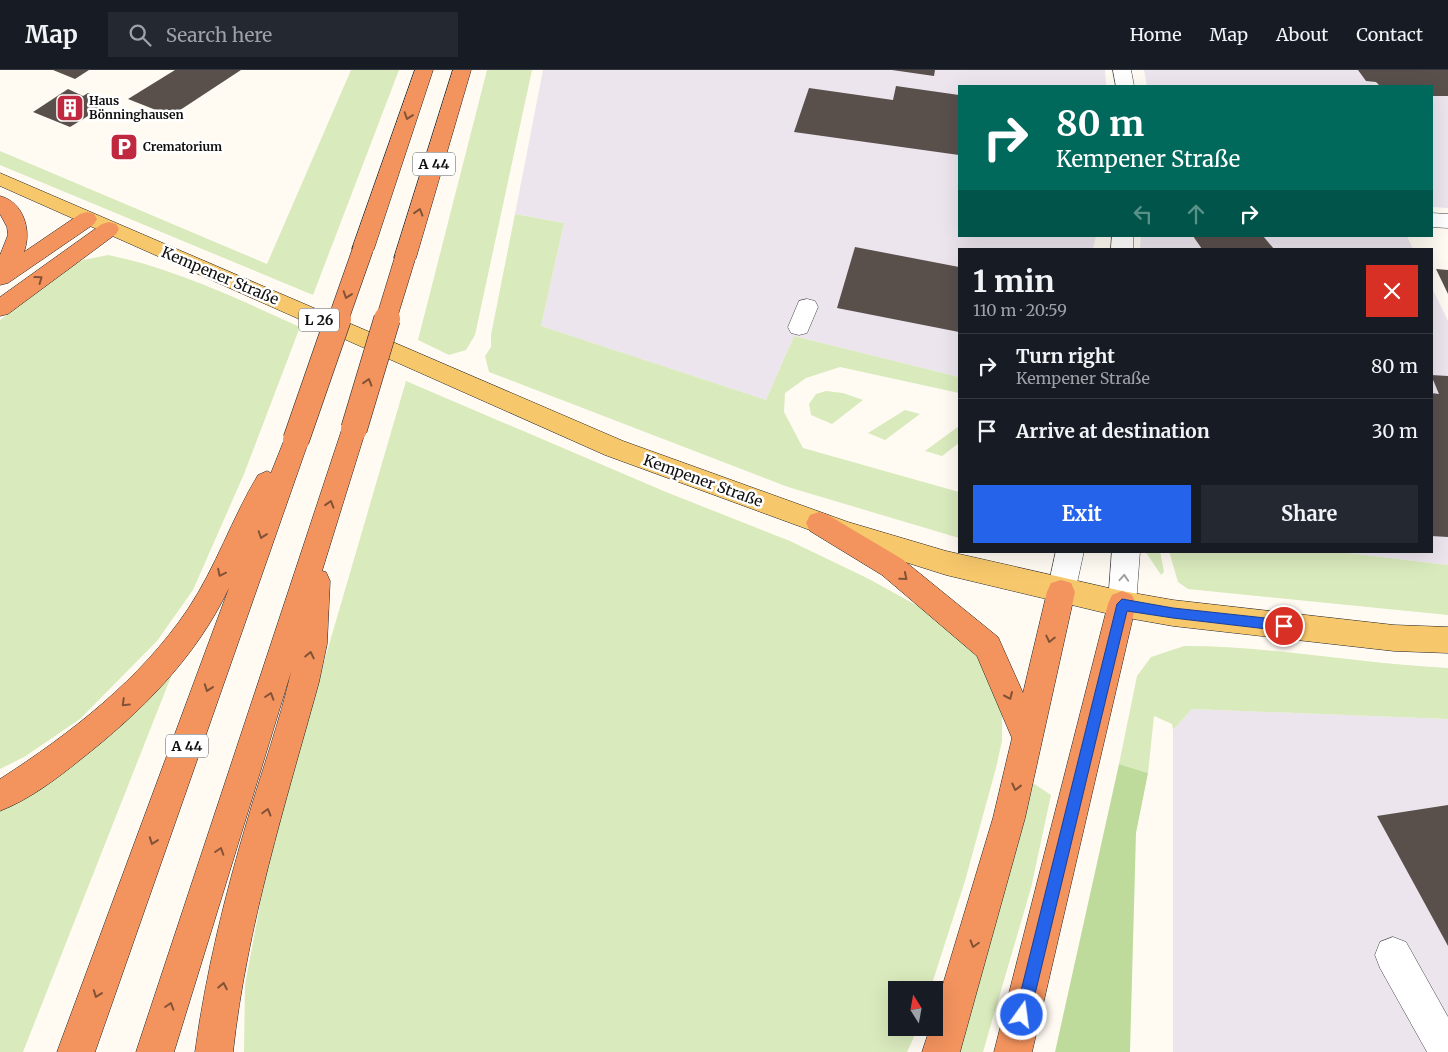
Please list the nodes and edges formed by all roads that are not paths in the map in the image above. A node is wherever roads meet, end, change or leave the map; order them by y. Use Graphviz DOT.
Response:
graph roads {
  1 [pos="424,70"];
  2 [pos="462,70"];
  3 [pos="1122,70"];
  4 [pos="1125,85"];
  5 [pos="0,179"];
  6 [pos="0,202"];
  7 [pos="1433,220"];
  8 [pos="1448,221"];
  9 [pos="98,224"];
  10 [pos="0,270"];
  11 [pos="0,278"];
  12 [pos="0,308"];
  13 [pos="296,440"];
  14 [pos="819,523"];
  15 [pos="316,551"];
  16 [pos="1070,553"];
  17 [pos="1126,553"];
  18 [pos="1061,592"];
  19 [pos="1122,604"];
  20 [pos="1448,640"];
  21 [pos="1028,740"];
  22 [pos="0,795"];
  23 [pos="1393,955"];
  24 [pos="76,1052"];
  25 [pos="155,1052"];
  26 [pos="214,1052"];
  27 [pos="941,1052"];
  28 [pos="1013,1052"];
  29 [pos="1447,1052"];
  1 -- 13 [label="highway, A 44, one-way, bridge"];
  15 -- 2 [label="highway, A 44, one-way, bridge"];
  3 -- 4 [label="street"];
  5 -- 9 [label="main road, Kempener Straße / L 26"];
  6 -- 10 [label="highway"];
  7 -- 8 [label="street"];
  9 -- 11 [label="highway"];
  12 -- 9 [label="highway, one-way"];
  9 -- 14 [label="main road, Kempener Straße / L 26"];
  13 -- 22 [label="highway, one-way"];
  13 -- 24 [label="highway, A 44, one-way"];
  14 -- 18 [label="main road, Kempener Straße / L 26"];
  14 -- 21 [label="highway, one-way"];
  25 -- 15 [label="highway, A 44, one-way"];
  26 -- 15 [label="highway, one-way"];
  16 -- 18 [label="street"];
  19 -- 17 [label="street, one-way"];
  18 -- 19 [label="main road, Kempener Straße / L 26"];
  18 -- 21 [label="highway, one-way"];
  19 -- 20 [label="main road, Kempener Straße / L 26"];
  19 -- 28 [label="highway"];
  21 -- 27 [label="highway, one-way"];
  23 -- 29 [label="street"];
}
